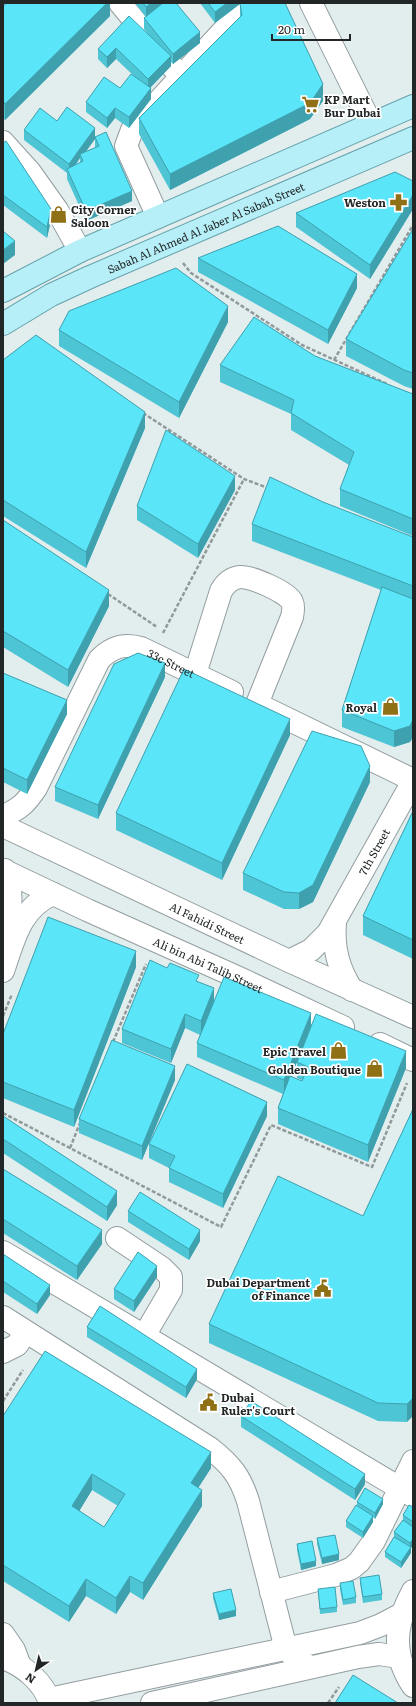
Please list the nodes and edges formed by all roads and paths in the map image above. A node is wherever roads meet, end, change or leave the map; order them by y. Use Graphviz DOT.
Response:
graph roads {
  1 [pos="120,3"];
  2 [pos="255,3"];
  3 [pos="311,3"];
  4 [pos="181,77"];
  5 [pos="413,106"];
  6 [pos="371,124"];
  7 [pos="413,138"];
  8 [pos="3,142"];
  9 [pos="158,217"];
  10 [pos="413,225"];
  11 [pos="167,243"];
  12 [pos="80,251"];
  13 [pos="3,291"];
  14 [pos="3,324"];
  15 [pos="334,360"];
  16 [pos="391,386"];
  17 [pos="138,410"];
  18 [pos="244,479"];
  19 [pos="273,490"];
  20 [pos="106,593"];
  21 [pos="164,632"];
  22 [pos="153,653"];
  23 [pos="195,674"];
  24 [pos="257,704"];
  25 [pos="413,781"];
  26 [pos="3,816"];
  27 [pos="3,826"];
  28 [pos="4,870"];
  29 [pos="53,894"];
  30 [pos="335,922"];
  31 [pos="3,936"];
  32 [pos="155,942"];
  33 [pos="289,961"];
  34 [pos="3,971"];
  35 [pos="352,990"];
  36 [pos="413,1017"];
  37 [pos="112,1047"];
  38 [pos="412,1068"];
  39 [pos="3,1113"];
  40 [pos="82,1119"];
  41 [pos="70,1148"];
  42 [pos="117,1238"];
  43 [pos="3,1252"];
  44 [pos="3,1317"];
  45 [pos="26,1332"];
  46 [pos="144,1336"];
  47 [pos="3,1352"];
  48 [pos="413,1460"];
  49 [pos="406,1492"];
  50 [pos="413,1591"];
  51 [pos="271,1592"];
  52 [pos="402,1614"];
  53 [pos="3,1634"];
  54 [pos="286,1649"];
  55 [pos="399,1656"];
  56 [pos="12,1662"];
  57 [pos="311,1667"];
  58 [pos="413,1686"];
  59 [pos="199,1698"];
  60 [pos="49,1701"];
  61 [pos="152,1703"];
  1 -- 4 [label="street"];
  2 -- 4 [label="street"];
  3 -- 6 [label="street"];
  4 -- 9 [label="street"];
  5 -- 6 [label="main road"];
  6 -- 9 [label="main road"];
  7 -- 11 [label="main road, Sabah Al Ahmed Al Jaber Al Sabah Street"];
  8 -- 12 [label="street"];
  9 -- 12 [label="main road"];
  10 -- 15 [label="path"];
  11 -- 14 [label="main road, Sabah Al Ahmed Al Jaber Al Sabah Street"];
  11 -- 15 [label="path"];
  12 -- 13 [label="main road"];
  15 -- 16 [label="path"];
  17 -- 18 [label="path"];
  18 -- 19 [label="path"];
  18 -- 21 [label="path"];
  20 -- 21 [label="path"];
  21 -- 22 [label="path"];
  22 -- 23 [label="street, 33c Street"];
  22 -- 26 [label="street, 33c Street"];
  23 -- 24 [label="street, 33c Street"];
  23 -- 24 [label="street"];
  24 -- 25 [label="street, 33c Street"];
  25 -- 30 [label="street, 7th Street"];
  27 -- 33 [label="street, Al Fahidi Street"];
  28 -- 29 [label="street, Ali bin Abi Talib Street"];
  28 -- 31 [label="street"];
  29 -- 32 [label="street, Ali bin Abi Talib Street"];
  29 -- 34 [label="street"];
  30 -- 33 [label="street, 7th Street"];
  30 -- 35 [label="street, 7th Street"];
  32 -- 37 [label="path"];
  32 -- 38 [label="street, Ali bin Abi Talib Street"];
  33 -- 35 [label="street, Al Fahidi Street"];
  35 -- 36 [label="street, Al Fahidi Street"];
  38 -- 41 [label="path"];
  39 -- 41 [label="path"];
  40 -- 41 [label="path"];
  42 -- 46 [label="street"];
  43 -- 46 [label="street"];
  44 -- 45 [label="street"];
  45 -- 47 [label="street"];
  45 -- 51 [label="street"];
  46 -- 49 [label="street"];
  48 -- 49 [label="street"];
  49 -- 51 [label="street"];
  50 -- 52 [label="street"];
  51 -- 54 [label="street"];
  52 -- 54 [label="street"];
  52 -- 55 [label="street"];
  53 -- 56 [label="street"];
  54 -- 57 [label="street"];
  54 -- 60 [label="street"];
  55 -- 57 [label="street"];
  55 -- 58 [label="street"];
  56 -- 60 [label="street"];
  57 -- 59 [label="street"];
  59 -- 61 [label="street"];
}
